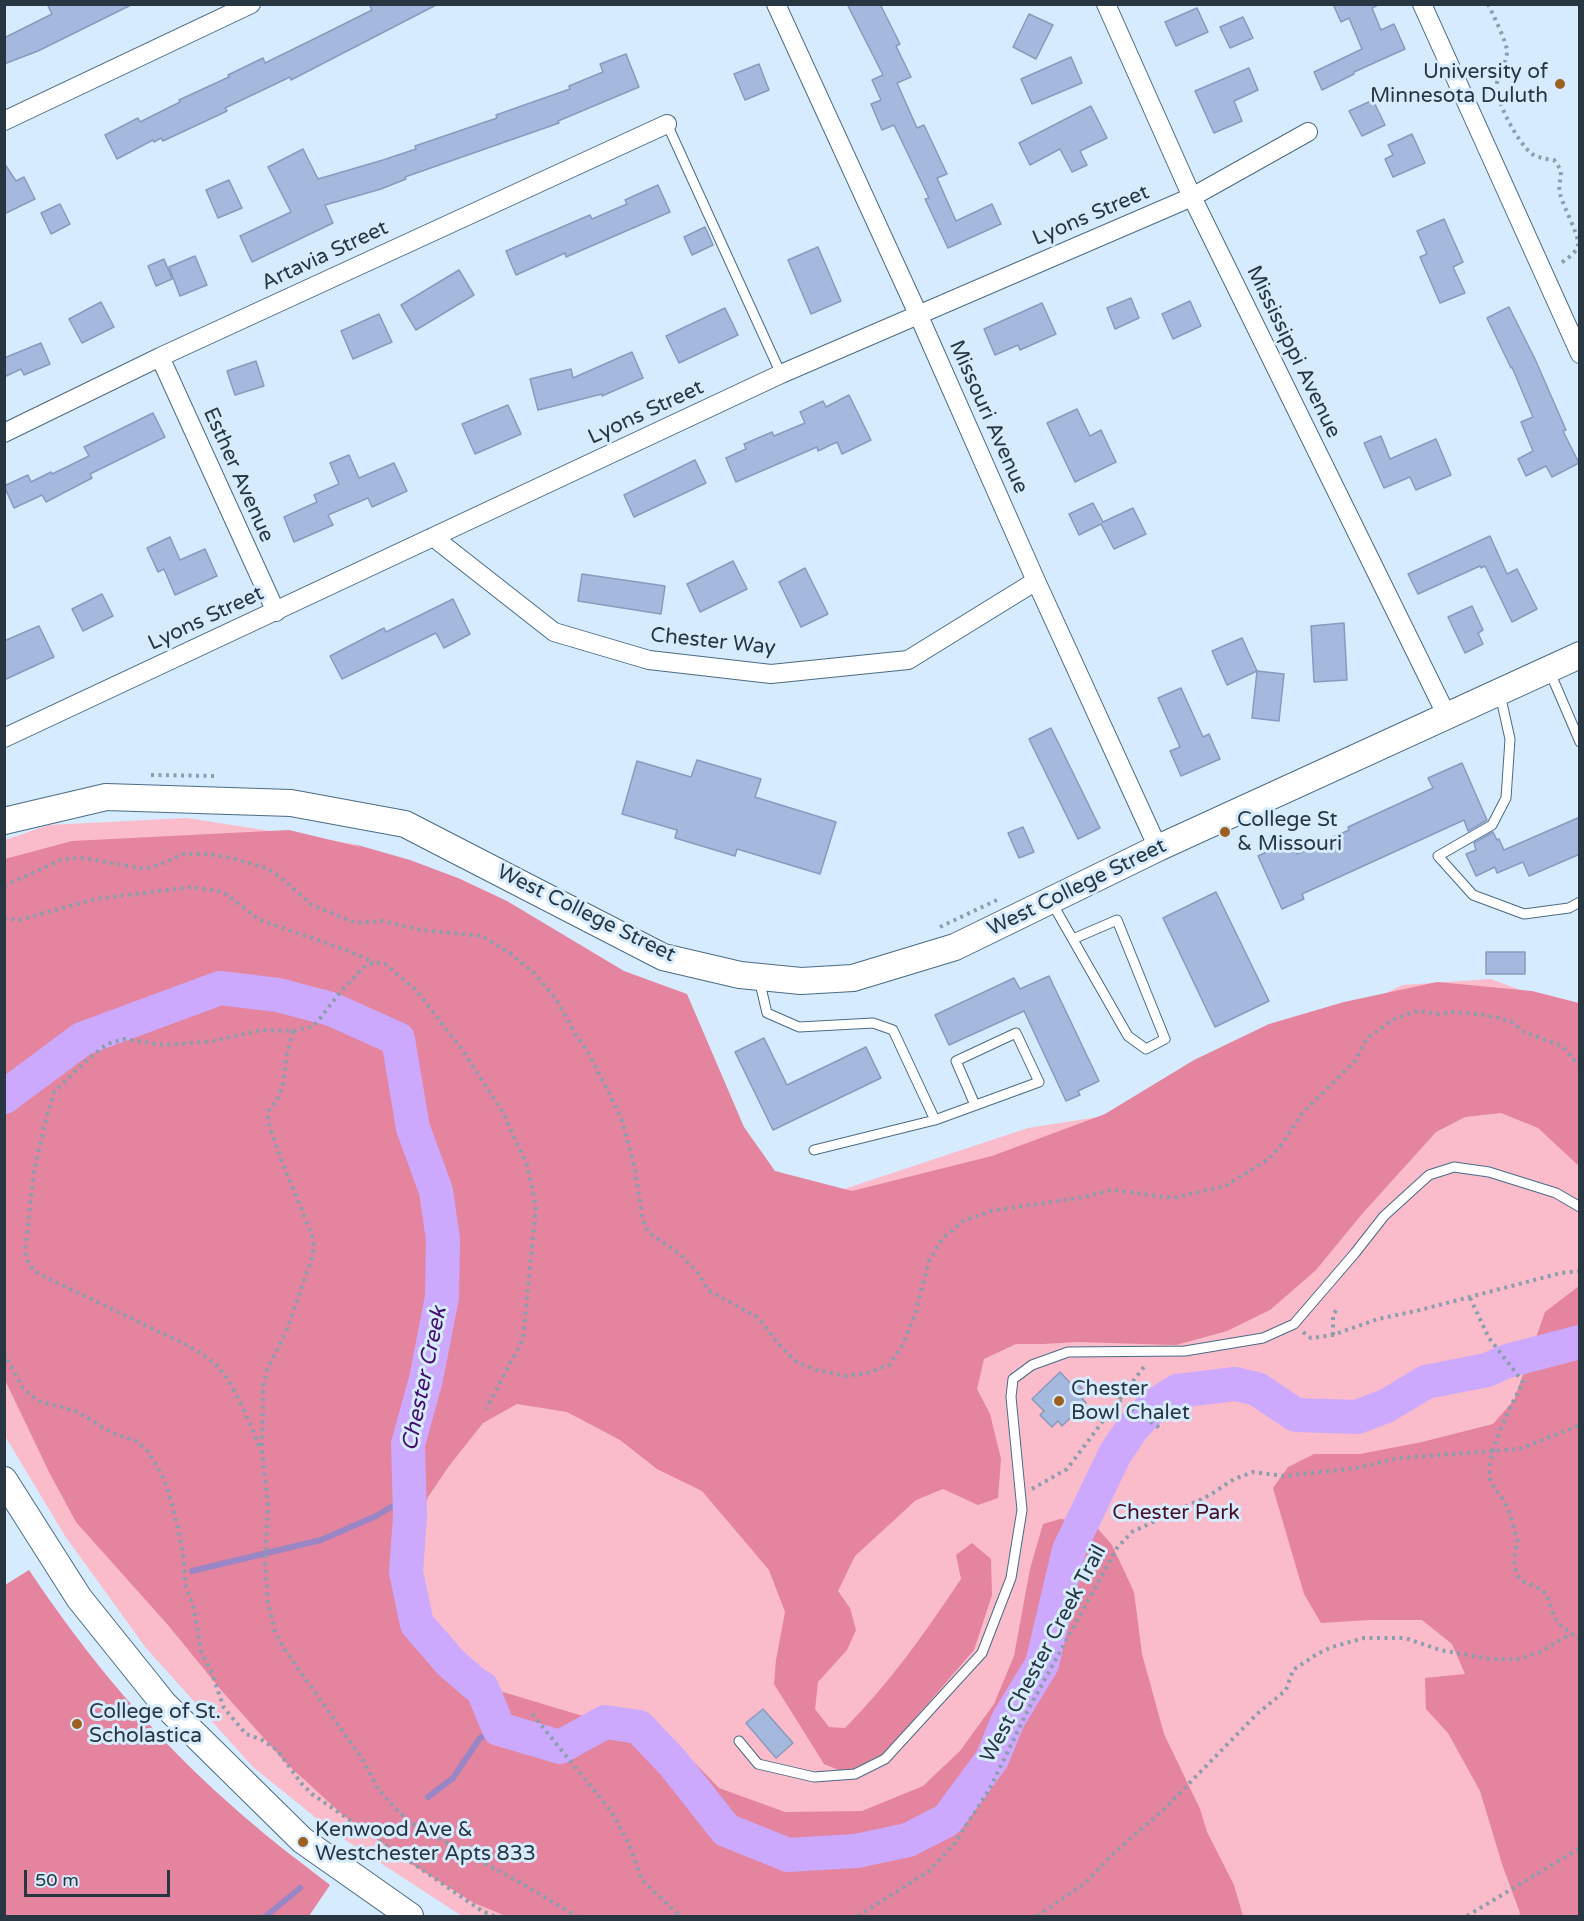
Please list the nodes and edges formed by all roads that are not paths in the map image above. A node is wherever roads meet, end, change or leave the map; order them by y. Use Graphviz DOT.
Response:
graph roads {
  1 [pos="251,4"];
  2 [pos="776,4"];
  3 [pos="1106,4"];
  4 [pos="1422,4"];
  5 [pos="4,121"];
  6 [pos="667,124"];
  7 [pos="1308,132"];
  8 [pos="1192,197"];
  9 [pos="918,314"];
  10 [pos="1580,354"];
  11 [pos="160,357"];
  12 [pos="781,374"];
  13 [pos="4,433"];
  14 [pos="433,537"];
  15 [pos="1036,581"];
  16 [pos="276,612"];
  17 [pos="1580,655"];
  18 [pos="1548,669"];
  19 [pos="1500,691"];
  20 [pos="1447,716"];
  21 [pos="4,738"];
  22 [pos="1580,742"];
  23 [pos="4,820"];
  24 [pos="1158,848"];
  25 [pos="1051,900"];
  26 [pos="1580,902"];
  27 [pos="1073,939"];
  28 [pos="758,977"];
  29 [pos="975,1105"];
  30 [pos="935,1120"];
  31 [pos="814,1150"];
  32 [pos="1580,1207"];
  33 [pos="4,1480"];
  34 [pos="739,1742"];
  35 [pos="410,1917"];
  1 -- 5 [label="street"];
  2 -- 9 [label="street, Missouri Avenue"];
  3 -- 8 [label="street, Mississippi Avenue"];
  4 -- 10 [label="street"];
  6 -- 11 [label="street, Artavia Street"];
  6 -- 12 [label="lane"];
  7 -- 8 [label="street, Lyons Street"];
  8 -- 9 [label="street, Lyons Street"];
  8 -- 20 [label="street, Mississippi Avenue"];
  9 -- 12 [label="street, Lyons Street"];
  9 -- 15 [label="street, Missouri Avenue"];
  11 -- 13 [label="street, Artavia Street"];
  11 -- 16 [label="street, Esther Avenue"];
  12 -- 14 [label="street, Lyons Street"];
  14 -- 15 [label="street, Chester Way"];
  14 -- 16 [label="street, Lyons Street"];
  15 -- 24 [label="street, Missouri Avenue"];
  16 -- 21 [label="street, Lyons Street"];
  17 -- 18 [label="street, West College Street"];
  18 -- 19 [label="street, West College Street"];
  18 -- 22 [label="lane"];
  19 -- 20 [label="street, West College Street"];
  19 -- 26 [label="lane"];
  20 -- 24 [label="street, West College Street"];
  23 -- 28 [label="street, West College Street"];
  24 -- 25 [label="street, West College Street"];
  25 -- 27 [label="lane"];
  25 -- 28 [label="street, West College Street"];
  27 -- 27 [label="lane"];
  28 -- 30 [label="lane"];
  29 -- 29 [label="lane"];
  29 -- 30 [label="lane"];
  30 -- 31 [label="lane"];
  32 -- 34 [label="lane"];
  33 -- 35 [label="street"];
}
